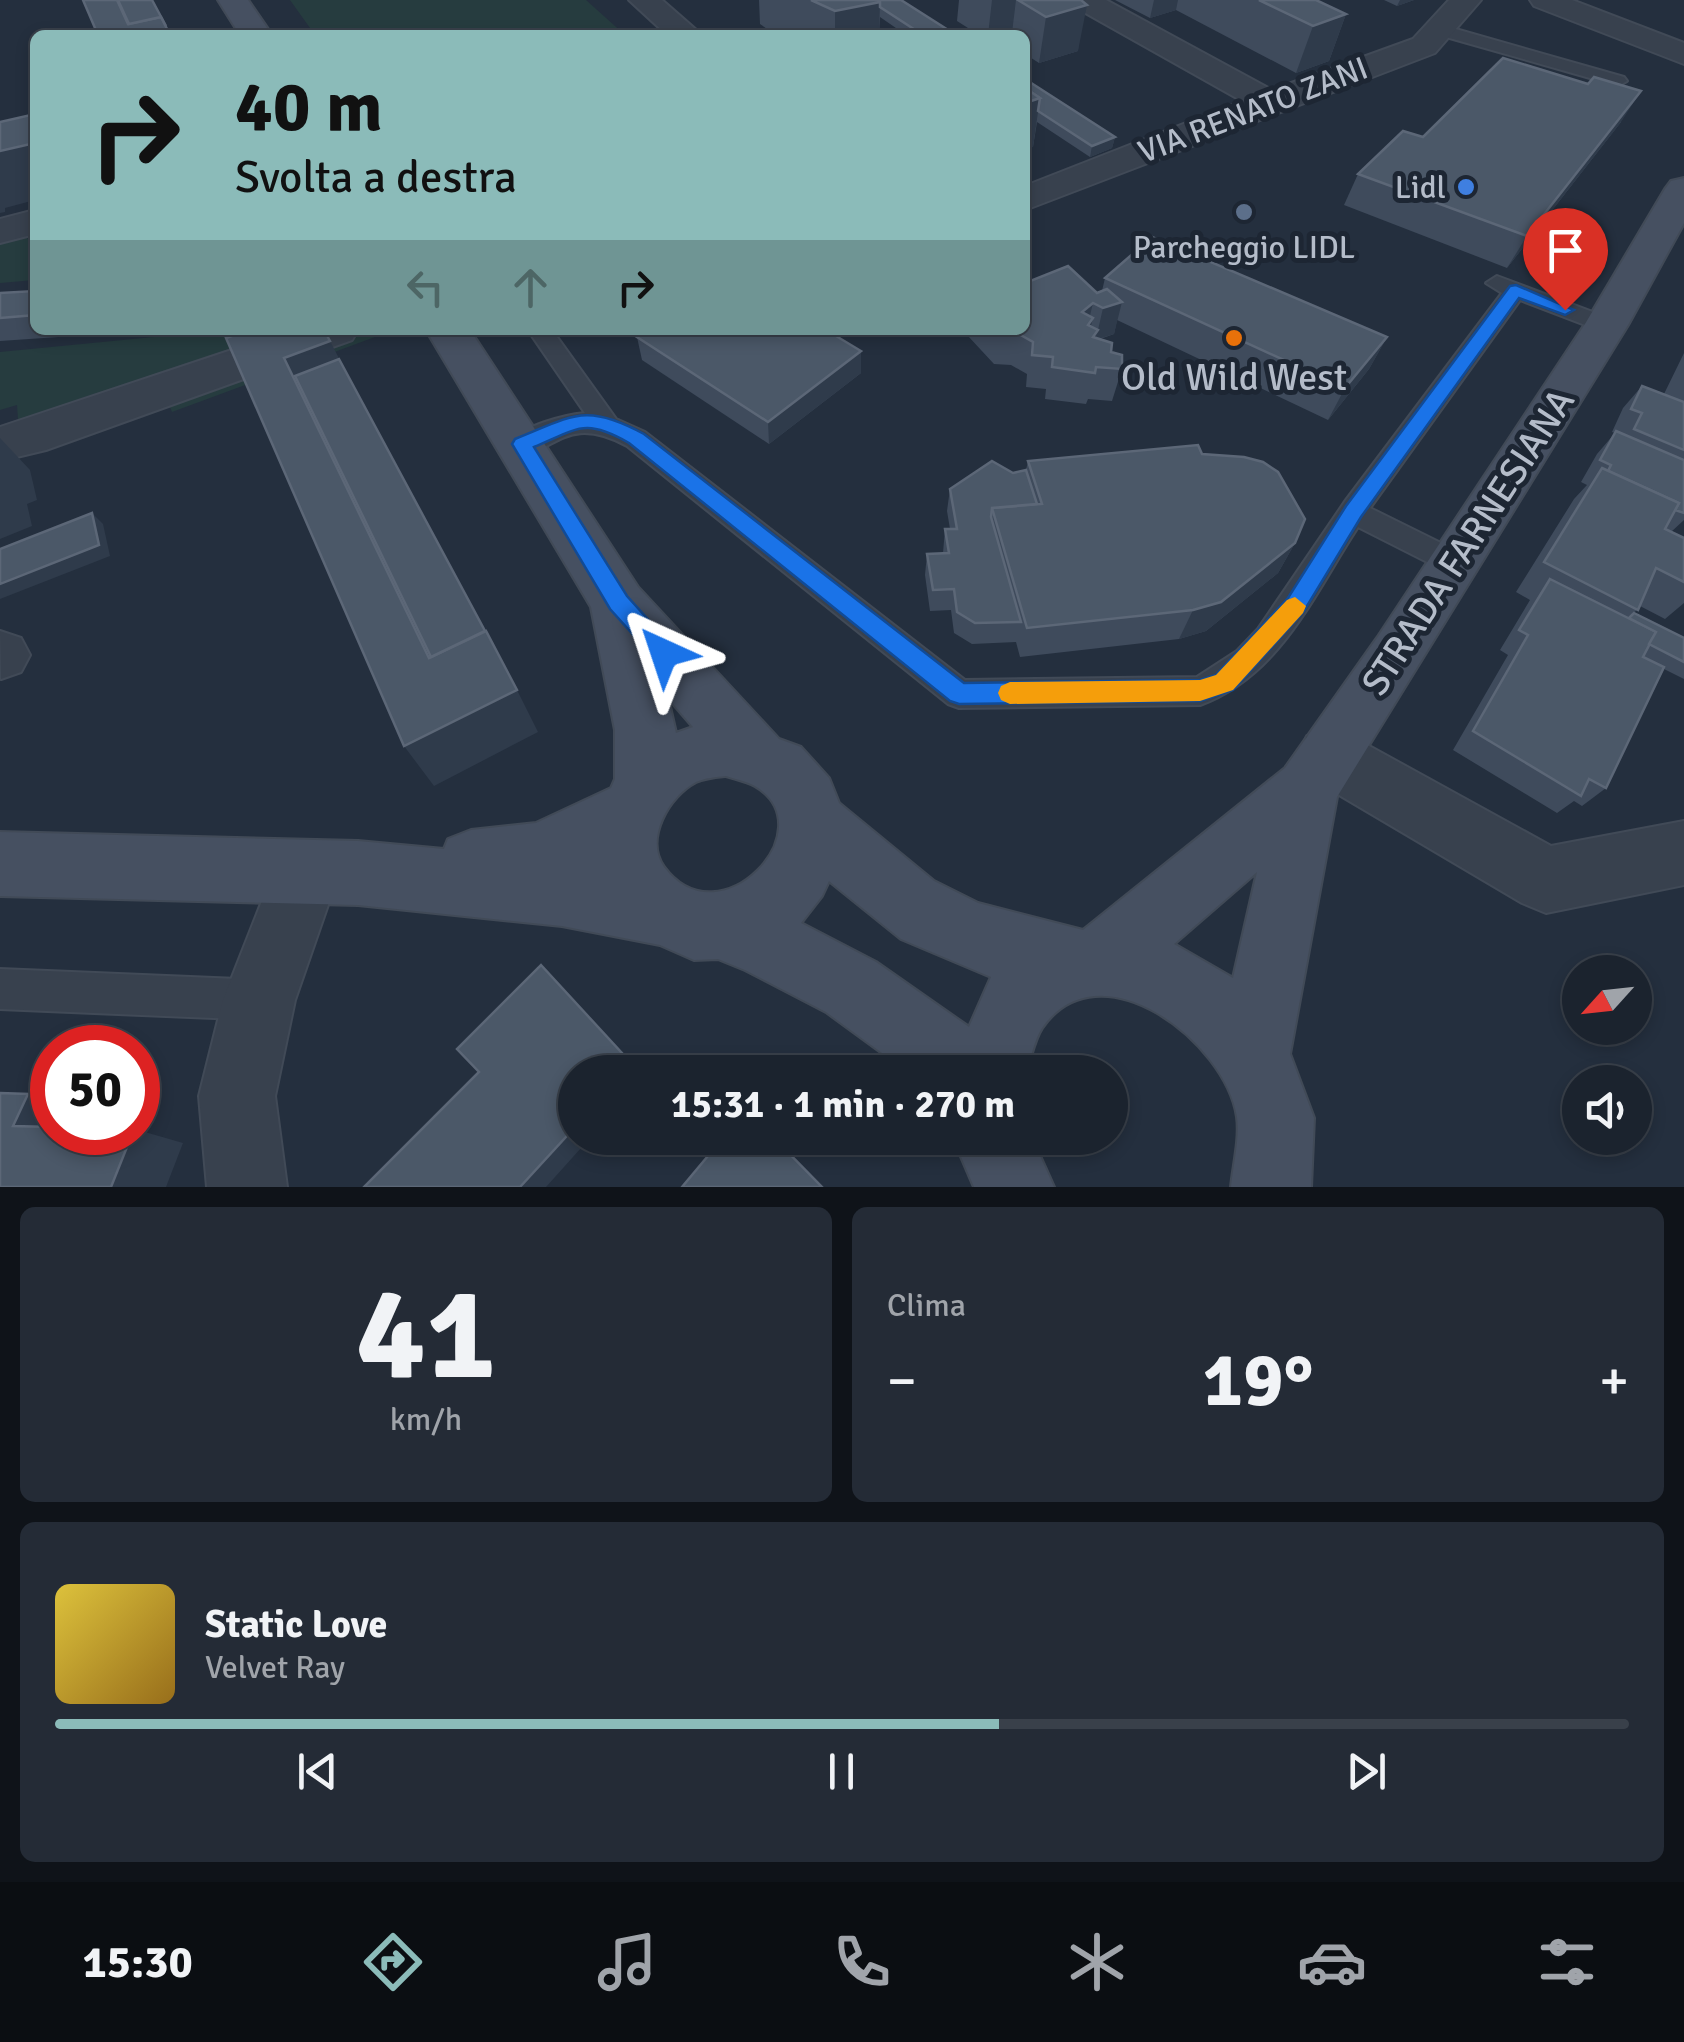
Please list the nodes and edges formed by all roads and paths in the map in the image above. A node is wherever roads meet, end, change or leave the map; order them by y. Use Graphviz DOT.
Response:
graph roads {
  1 [pos="233,0"];
  2 [pos="644,0"];
  3 [pos="1084,0"];
  4 [pos="1466,0"];
  5 [pos="1545,0"];
  6 [pos="1438,29"];
  7 [pos="253,30"];
  8 [pos="680,30"];
  9 [pos="1684,54"];
  10 [pos="1618,81"];
  11 [pos="1269,102"];
  12 [pos="1682,196"];
  13 [pos="1030,197"];
  14 [pos="30,223"];
  15 [pos="0,231"];
  16 [pos="1606,326"];
  17 [pos="322,335"];
  18 [pos="451,335"];
  19 [pos="544,335"];
  20 [pos="604,421"];
  21 [pos="0,444"];
  22 [pos="522,444"];
  23 [pos="1353,512"];
  24 [pos="1455,564"];
  25 [pos="618,603"];
  26 [pos="755,752"];
  27 [pos="1318,772"];
  28 [pos="639,797"];
  29 [pos="812,821"];
  30 [pos="1684,853"];
  31 [pos="0,864"];
  32 [pos="332,873"];
  33 [pos="692,919"];
  34 [pos="1087,962"];
  35 [pos="0,989"];
  36 [pos="259,1000"];
  37 [pos="945,1055"];
  38 [pos="992,1055"];
  39 [pos="1253,1055"];
  40 [pos="247,1187"];
  41 [pos="1271,1187"];
  1 -- 7 [label="main road"];
  2 -- 8 [label="street"];
  3 -- 11 [label="street"];
  4 -- 6 [label="street, VIA RENATO ZANI"];
  5 -- 9 [label="street"];
  6 -- 10 [label="lane"];
  6 -- 11 [label="street, VIA RENATO ZANI"];
  11 -- 13 [label="street, VIA RENATO ZANI"];
  12 -- 16 [label="main road, STRADA FARNESIANA"];
  14 -- 15 [label="street"];
  16 -- 23 [label="lane"];
  16 -- 24 [label="main road, STRADA FARNESIANA"];
  17 -- 21 [label="street"];
  18 -- 22 [label="main road"];
  19 -- 20 [label="lane"];
  20 -- 22 [label="lane"];
  20 -- 23 [label="lane"];
  22 -- 25 [label="main road"];
  23 -- 24 [label="lane"];
  24 -- 27 [label="main road, STRADA FARNESIANA"];
  25 -- 26 [label="main road"];
  25 -- 28 [label="main road"];
  26 -- 28 [label="main road"];
  26 -- 29 [label="main road"];
  27 -- 30 [label="street"];
  27 -- 34 [label="main road, STRADA FARNESIANA"];
  27 -- 39 [label="main road, STRADA FARNESIANA"];
  28 -- 32 [label="main road"];
  28 -- 33 [label="main road"];
  29 -- 33 [label="main road"];
  29 -- 34 [label="main road"];
  31 -- 32 [label="main road"];
  32 -- 33 [label="main road"];
  32 -- 36 [label="street"];
  33 -- 37 [label="main road"];
  34 -- 38 [label="main road, STRADA FARNESIANA"];
  34 -- 39 [label="main road"];
  35 -- 36 [label="lane"];
  36 -- 40 [label="street"];
  39 -- 41 [label="main road"];
}
